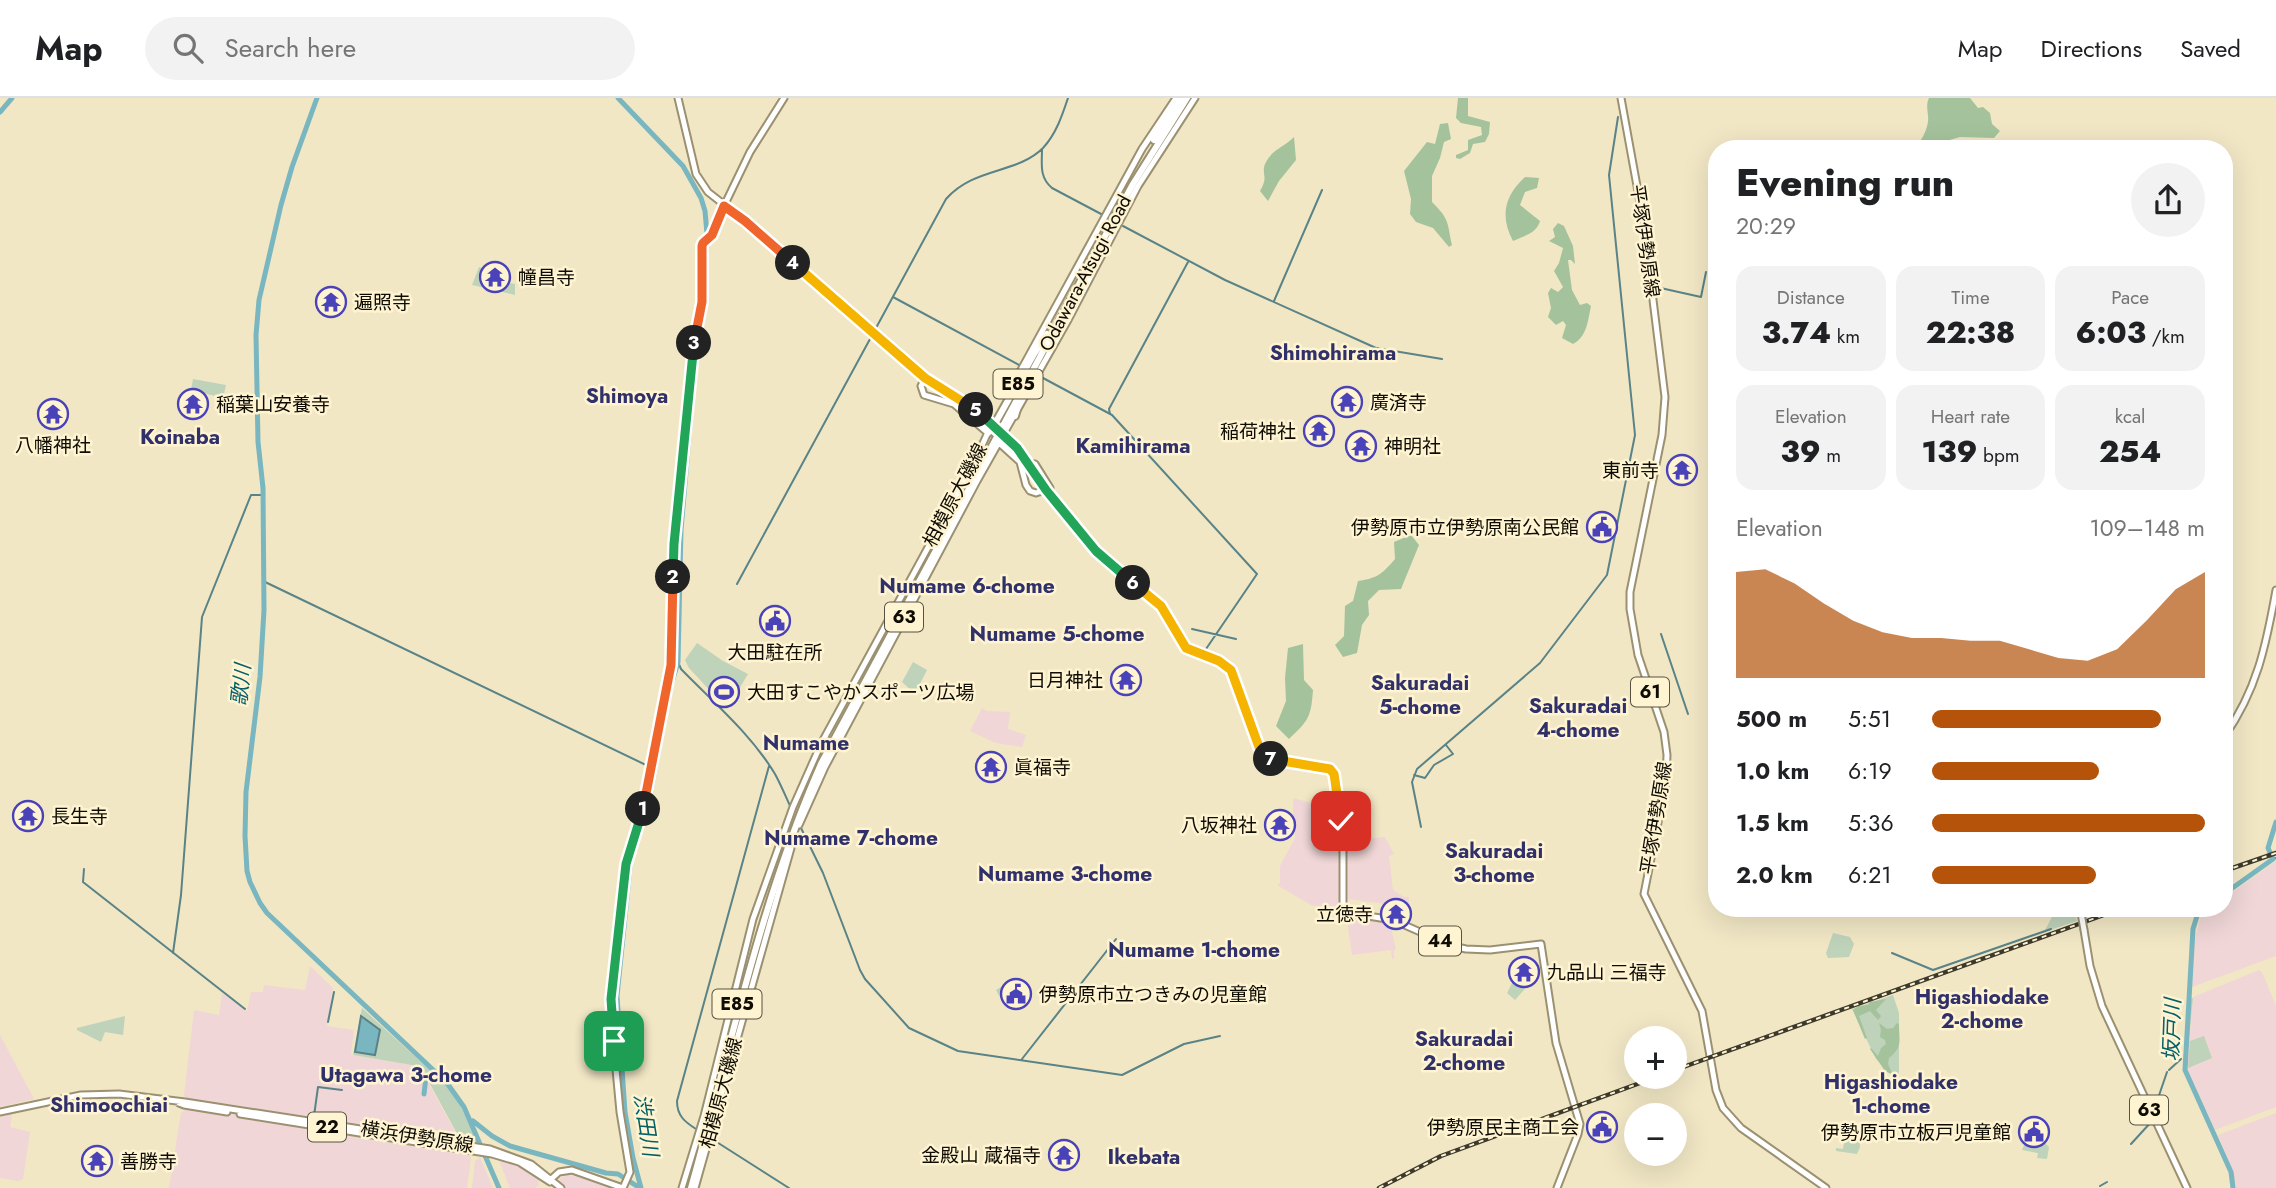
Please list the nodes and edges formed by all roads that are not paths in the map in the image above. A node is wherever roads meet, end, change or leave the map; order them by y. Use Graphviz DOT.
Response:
graph roads {
  1 [pos="678,98"];
  2 [pos="784,98"];
  3 [pos="1176,98"];
  4 [pos="1182,98"];
  5 [pos="1188,98"];
  6 [pos="1195,98"];
  7 [pos="1621,98"];
  8 [pos="724,206"];
  9 [pos="1050,334"];
  10 [pos="925,378"];
  11 [pos="1015,416"];
  12 [pos="988,433"];
  13 [pos="999,443"];
  14 [pos="1020,462"];
  15 [pos="1046,490"];
  16 [pos="2276,590"];
  17 [pos="2233,724"];
  18 [pos="795,819"];
  19 [pos="2083,917"];
  20 [pos="0,1112"];
  21 [pos="550,1180"];
  22 [pos="559,1188"];
  23 [pos="688,1188"];
  24 [pos="1557,1188"];
  25 [pos="1826,1188"];
  26 [pos="2187,1188"];
  1 -- 8 [label="main road, 44"];
  2 -- 8 [label="main road"];
  3 -- 12 [label="main road, 相模原大磯線 / 63"];
  4 -- 9 [label="highway, Odawara-Atsugi Road / E85"];
  5 -- 9 [label="highway, Odawara-Atsugi Road / E85"];
  6 -- 11 [label="main road, 相模原大磯線 / 63"];
  7 -- 25 [label="main road, 平塚伊勢原線 / 61"];
  8 -- 10 [label="main road, 44"];
  8 -- 21 [label="main road"];
  9 -- 11 [label="highway"];
  9 -- 12 [label="highway, E85"];
  9 -- 18 [label="highway, Odawara-Atsugi Road / E85"];
  10 -- 12 [label="main road"];
  10 -- 15 [label="main road, 44, bridge"];
  11 -- 13 [label="main road, 相模原大磯線 / 63"];
  12 -- 18 [label="main road, 相模原大磯線 / 63"];
  13 -- 14 [label="main road"];
  13 -- 18 [label="main road, 相模原大磯線 / 63"];
  14 -- 15 [label="main road"];
  14 -- 15 [label="main road"];
  15 -- 24 [label="main road, 44"];
  16 -- 17 [label="main road"];
  18 -- 23 [label="highway, Odawara-Atsugi Road / E85"];
  18 -- 23 [label="main road, 相模原大磯線 / 63"];
  19 -- 26 [label="main road, 63, bridge"];
  20 -- 21 [label="main road, 横浜伊勢原線 / 22"];
  21 -- 22 [label="main road, 横浜伊勢原線 / 22"];
}
